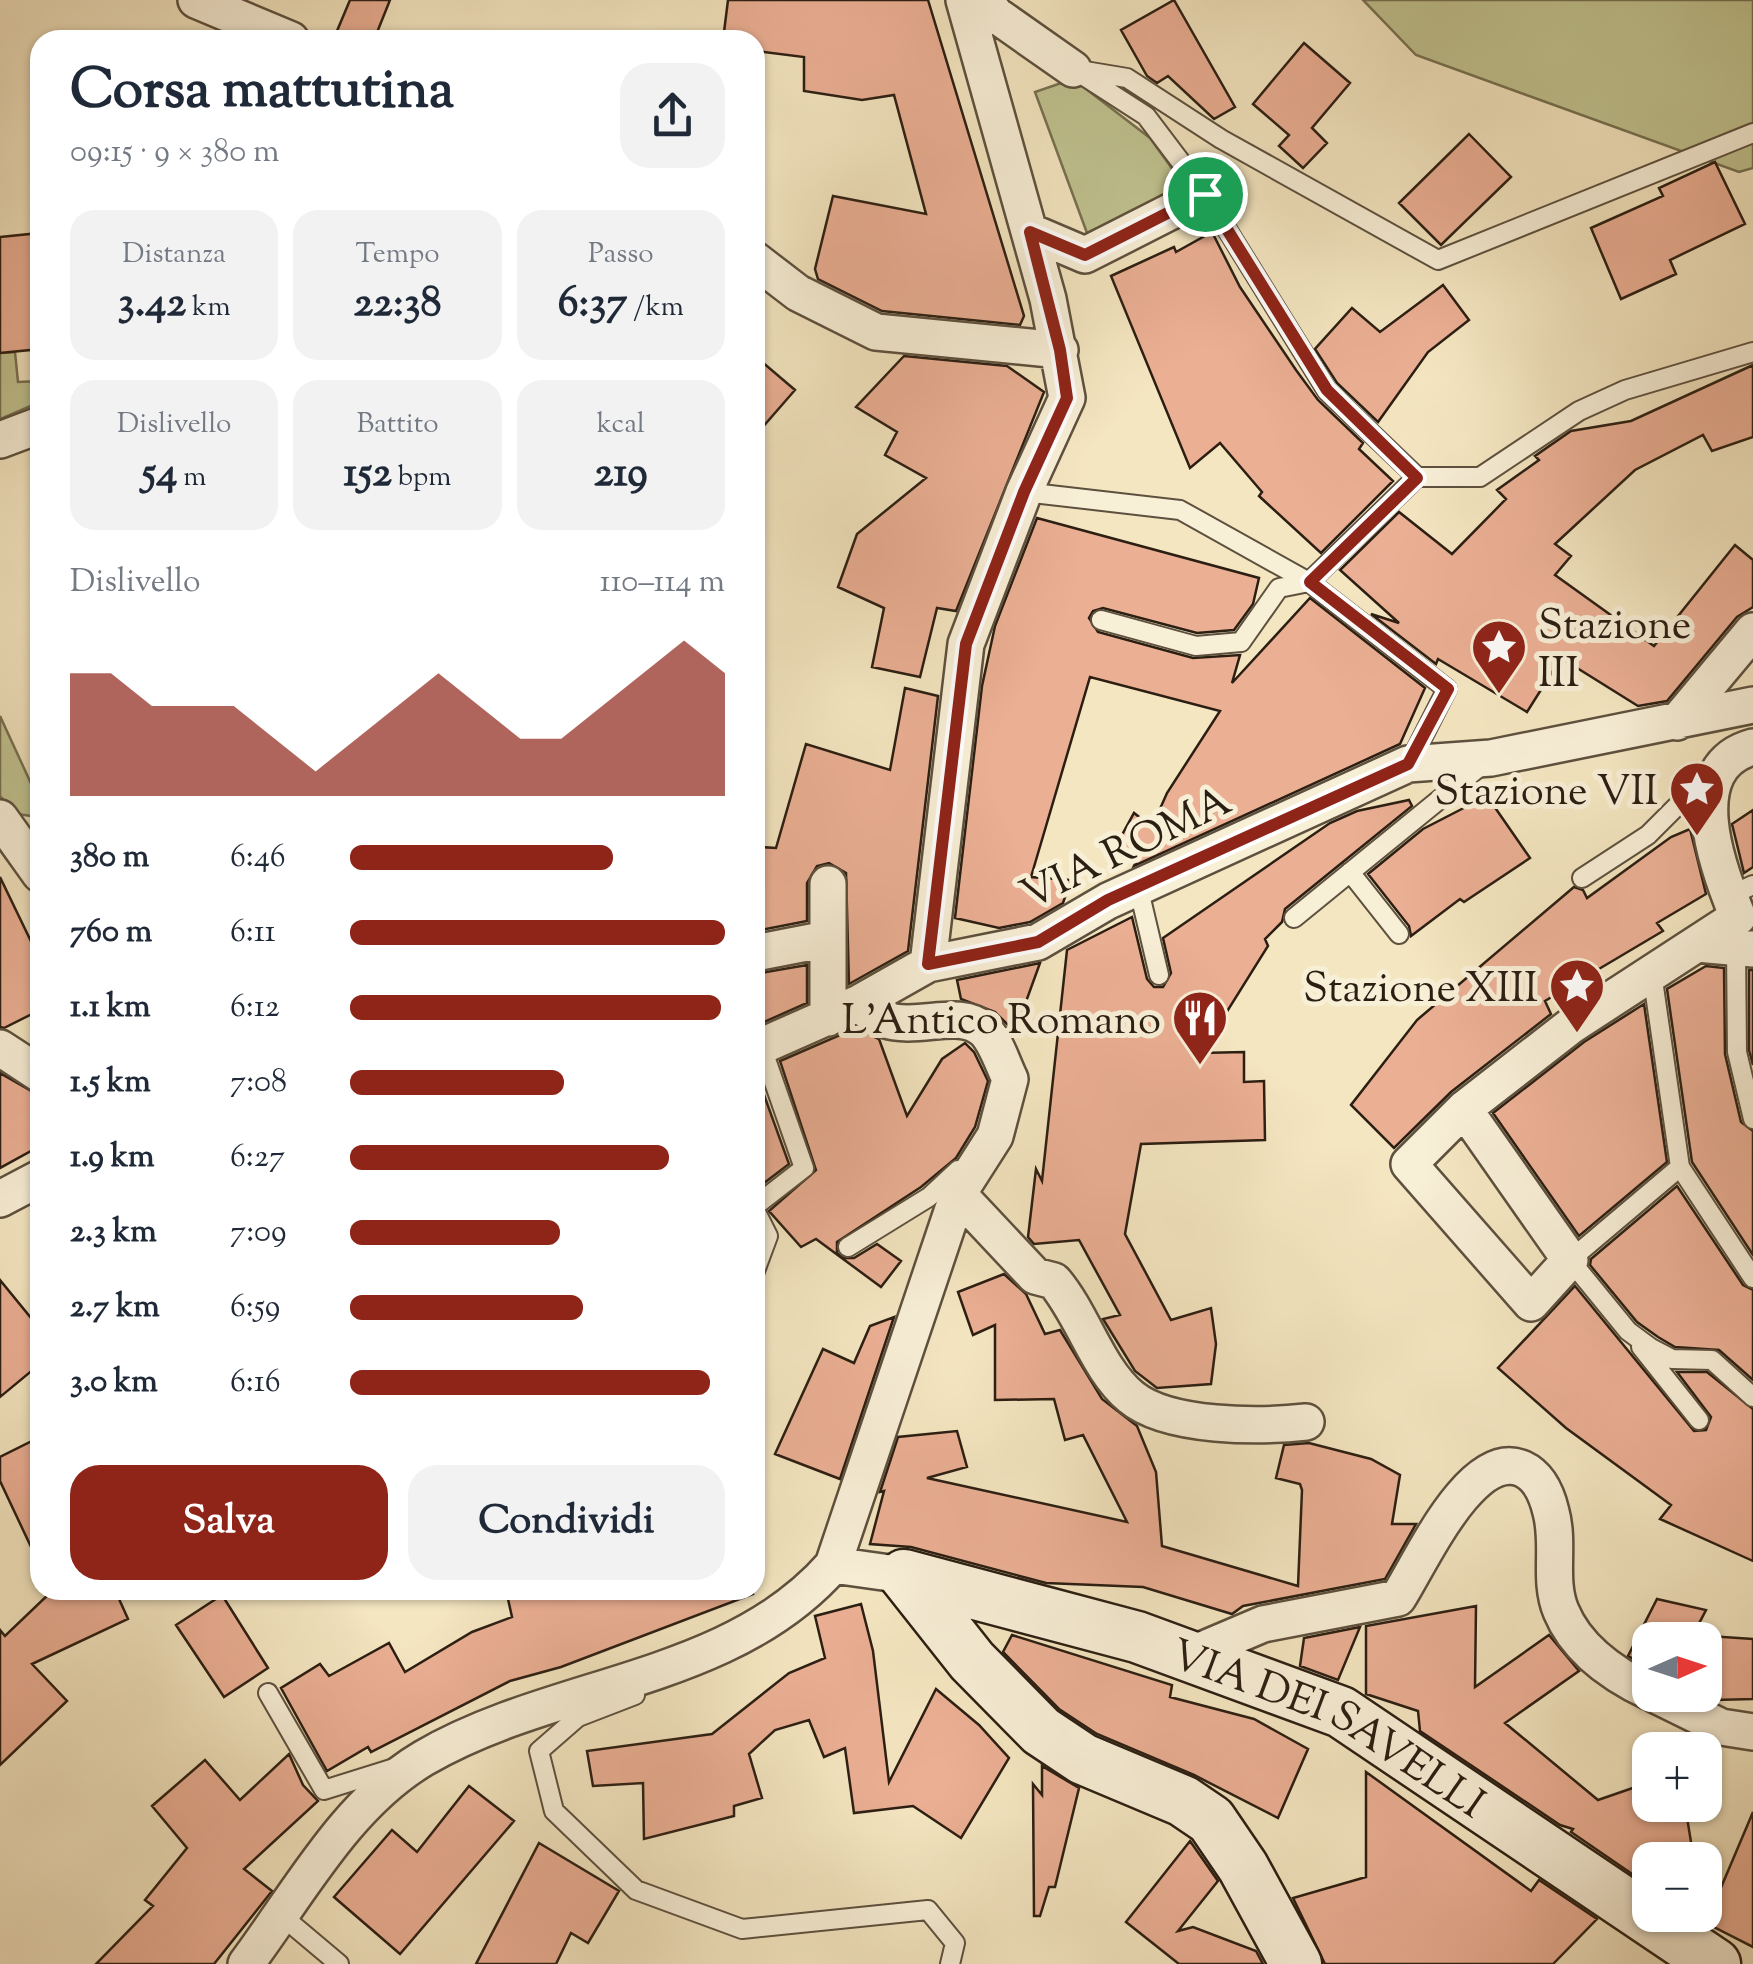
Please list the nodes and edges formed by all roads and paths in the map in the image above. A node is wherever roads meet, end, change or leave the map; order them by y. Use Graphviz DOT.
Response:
graph roads {
  1 [pos="964,0"];
  2 [pos="984,0"];
  3 [pos="214,4"];
  4 [pos="269,30"];
  5 [pos="1073,69"];
  6 [pos="1753,133"];
  7 [pos="1205,194"];
  8 [pos="1030,232"];
  9 [pos="765,268"];
  10 [pos="1060,350"];
  11 [pos="1753,352"];
  12 [pos="30,428"];
  13 [pos="0,440"];
  14 [pos="1417,478"];
  15 [pos="1024,492"];
  16 [pos="1310,582"];
  17 [pos="1101,620"];
  18 [pos="1753,631"];
  19 [pos="1753,705"];
  20 [pos="1677,722"];
  21 [pos="1753,746"];
  22 [pos="1491,758"];
  23 [pos="1408,764"];
  24 [pos="1713,790"];
  25 [pos="1350,872"];
  26 [pos="1582,878"];
  27 [pos="828,884"];
  28 [pos="1138,886"];
  29 [pos="1741,891"];
  30 [pos="1294,918"];
  31 [pos="1400,934"];
  32 [pos="828,940"];
  33 [pos="1697,944"];
  34 [pos="1745,948"];
  35 [pos="765,951"];
  36 [pos="928,964"];
  37 [pos="1160,974"];
  38 [pos="1652,974"];
  39 [pos="843,1011"];
  40 [pos="765,1046"];
  41 [pos="0,1048"];
  42 [pos="765,1065"];
  43 [pos="30,1068"];
  44 [pos="1464,1109"];
  45 [pos="1753,1120"];
  46 [pos="995,1136"];
  47 [pos="1680,1167"];
  48 [pos="30,1183"];
  49 [pos="958,1194"];
  50 [pos="0,1199"];
  51 [pos="765,1200"];
  52 [pos="848,1247"];
  53 [pos="1570,1260"];
  54 [pos="1753,1278"];
  55 [pos="1628,1331"];
  56 [pos="1753,1396"];
  57 [pos="1699,1420"];
  58 [pos="1306,1422"];
  59 [pos="833,1565"];
  60 [pos="904,1575"];
  61 [pos="1190,1655"];
  62 [pos="1632,1681"];
  63 [pos="268,1694"];
  64 [pos="1690,1712"];
  65 [pos="1753,1732"];
  66 [pos="420,1760"];
  67 [pos="282,1916"];
  68 [pos="246,1964"];
  69 [pos="339,1964"];
  70 [pos="950,1964"];
  71 [pos="1296,1964"];
  72 [pos="1716,1964"];
  1 -- 8 [label="street"];
  2 -- 5 [label="street"];
  3 -- 4 [label="street"];
  5 -- 6 [label="lane"];
  5 -- 7 [label="lane"];
  7 -- 8 [label="street"];
  7 -- 14 [label="lane"];
  8 -- 10 [label="street"];
  9 -- 10 [label="street"];
  10 -- 15 [label="street"];
  11 -- 14 [label="lane"];
  12 -- 13 [label="street"];
  14 -- 16 [label="lane"];
  15 -- 16 [label="lane"];
  15 -- 36 [label="street"];
  16 -- 17 [label="lane"];
  16 -- 23 [label="lane"];
  18 -- 20 [label="street"];
  19 -- 20 [label="street, VIA ROMA"];
  20 -- 22 [label="street, VIA ROMA"];
  21 -- 24 [label="street"];
  22 -- 23 [label="street, VIA ROMA"];
  22 -- 25 [label="lane"];
  23 -- 28 [label="street, VIA ROMA"];
  24 -- 26 [label="lane"];
  24 -- 29 [label="street"];
  25 -- 30 [label="lane"];
  25 -- 31 [label="lane"];
  27 -- 32 [label="street"];
  28 -- 36 [label="street, VIA ROMA"];
  28 -- 37 [label="lane"];
  29 -- 33 [label="street"];
  32 -- 35 [label="street"];
  32 -- 39 [label="street"];
  33 -- 34 [label="street"];
  33 -- 38 [label="street"];
  34 -- 45 [label="lane"];
  36 -- 39 [label="street, VIA ROMA"];
  38 -- 44 [label="street"];
  38 -- 47 [label="lane"];
  39 -- 40 [label="street, VIA ROMA"];
  39 -- 46 [label="street"];
  41 -- 43 [label="street"];
  42 -- 51 [label="lane"];
  44 -- 53 [label="street"];
  44 -- 53 [label="street"];
  46 -- 49 [label="street"];
  46 -- 52 [label="lane"];
  47 -- 53 [label="lane"];
  47 -- 54 [label="lane"];
  48 -- 50 [label="street"];
  49 -- 58 [label="street"];
  49 -- 59 [label="street"];
  53 -- 55 [label="lane"];
  55 -- 56 [label="lane"];
  55 -- 57 [label="lane"];
  59 -- 60 [label="street, VIA DEI SAVELLI"];
  59 -- 66 [label="street"];
  59 -- 70 [label="lane"];
  60 -- 61 [label="street, VIA DEI SAVELLI"];
  60 -- 71 [label="street"];
  61 -- 62 [label="street"];
  61 -- 72 [label="street, VIA DEI SAVELLI"];
  63 -- 66 [label="lane"];
  64 -- 65 [label="street"];
  66 -- 67 [label="street"];
  67 -- 68 [label="street"];
  67 -- 69 [label="lane"];
}
